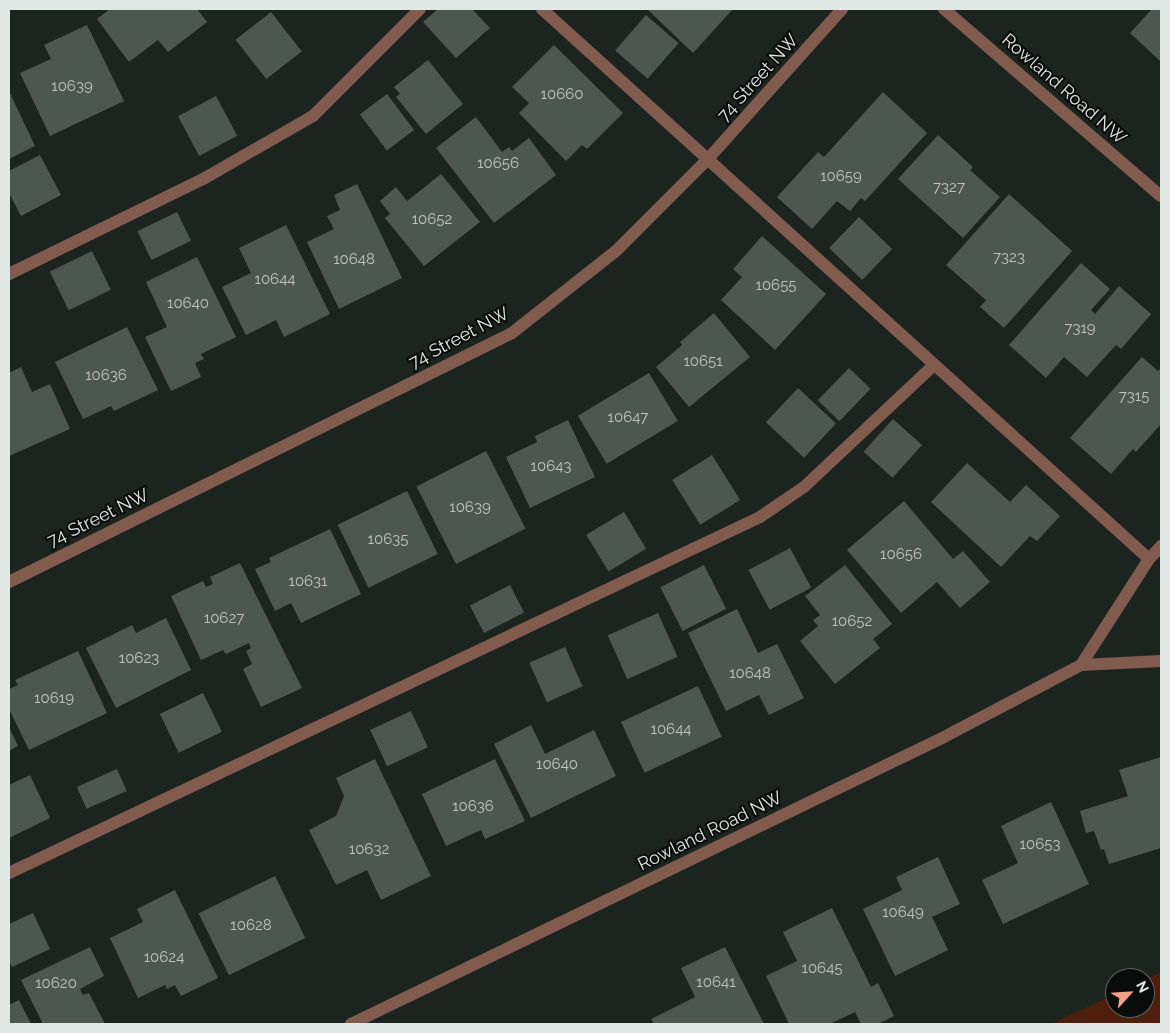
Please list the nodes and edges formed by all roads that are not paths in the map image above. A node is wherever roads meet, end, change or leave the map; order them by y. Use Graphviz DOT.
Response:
graph roads {
  1 [pos="420,9"];
  2 [pos="542,9"];
  3 [pos="842,9"];
  4 [pos="944,9"];
  5 [pos="708,159"];
  6 [pos="1161,196"];
  7 [pos="9,274"];
  8 [pos="934,365"];
  9 [pos="1161,546"];
  10 [pos="1150,559"];
  11 [pos="9,582"];
  12 [pos="1161,662"];
  13 [pos="1082,665"];
  14 [pos="9,873"];
  15 [pos="350,1024"];
  1 -- 7 [label="street"];
  2 -- 5 [label="street"];
  3 -- 5 [label="street, 74 Street NW"];
  4 -- 6 [label="street, Rowland Road NW"];
  5 -- 8 [label="street"];
  5 -- 11 [label="street, 74 Street NW"];
  8 -- 10 [label="street"];
  8 -- 14 [label="street"];
  9 -- 10 [label="street, Rowland Road NW"];
  10 -- 13 [label="street, Rowland Road NW"];
  12 -- 13 [label="street, Rowland Road NW"];
  13 -- 15 [label="street, Rowland Road NW"];
}
